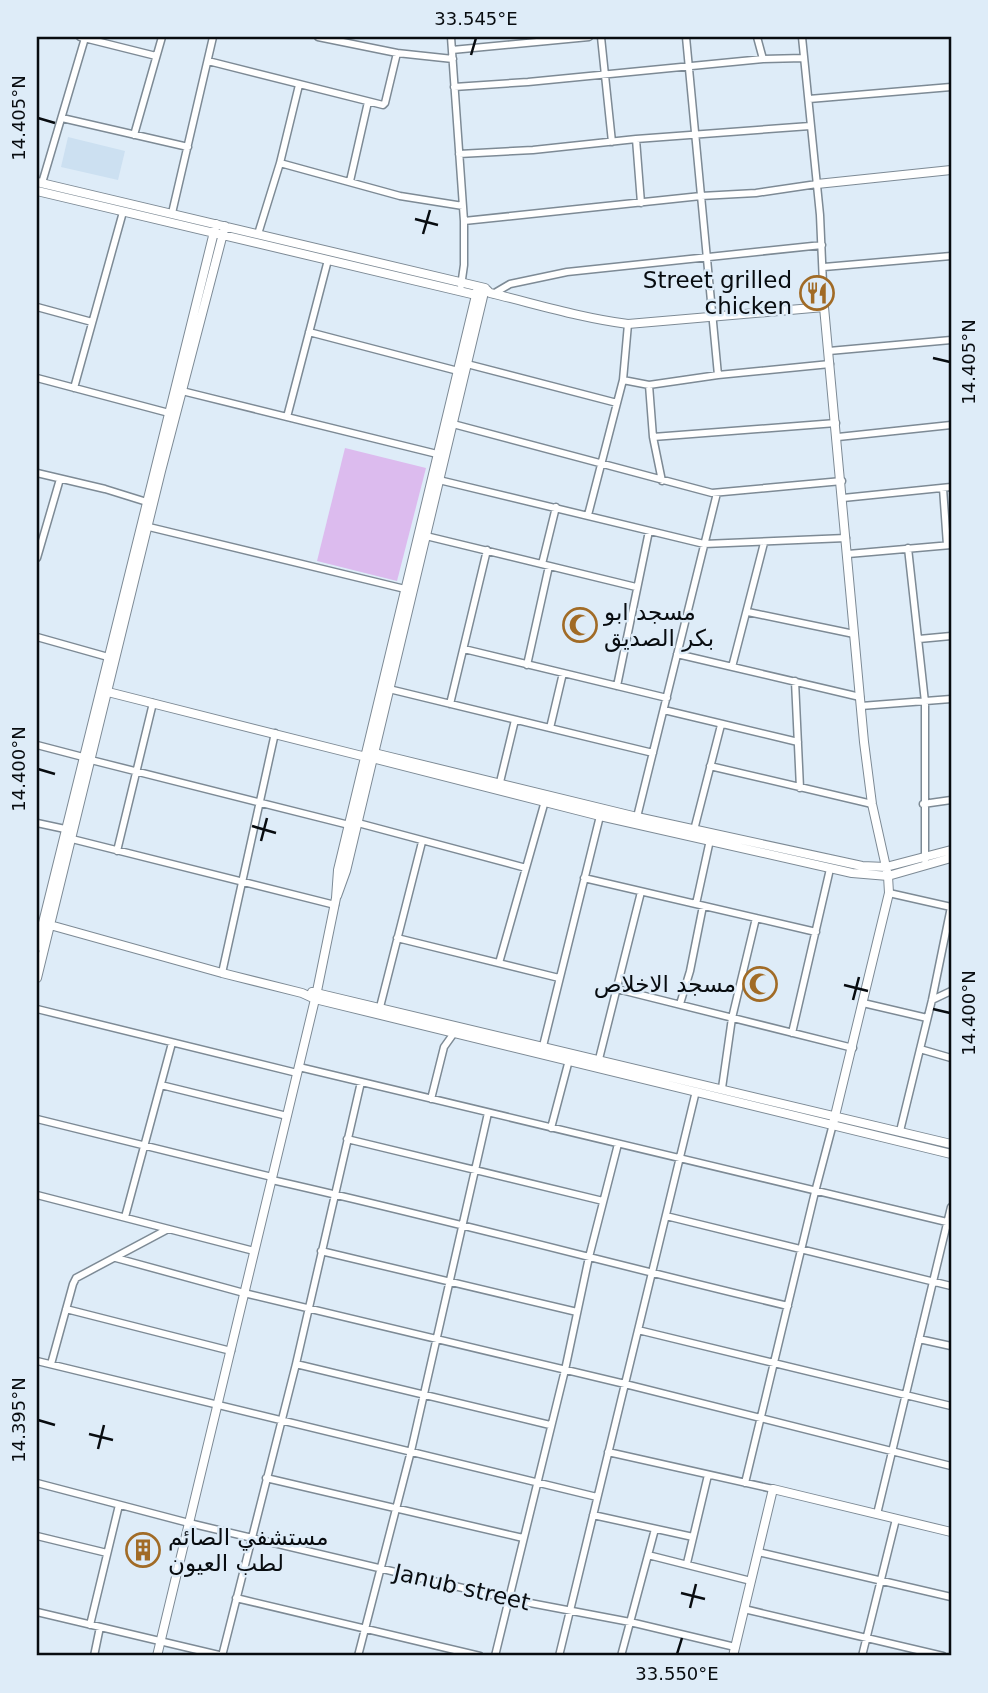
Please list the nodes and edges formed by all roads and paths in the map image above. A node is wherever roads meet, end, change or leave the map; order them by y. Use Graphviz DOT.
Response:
graph roads {
  1 [pos="83,37"];
  2 [pos="162,37"];
  3 [pos="214,37"];
  4 [pos="318,37"];
  5 [pos="451,37"];
  6 [pos="589,37"];
  7 [pos="601,37"];
  8 [pos="686,37"];
  9 [pos="757,37"];
  10 [pos="802,37"];
  11 [pos="328,38"];
  12 [pos="452,50"];
  13 [pos="397,54"];
  14 [pos="156,57"];
  15 [pos="804,58"];
  16 [pos="453,59"];
  17 [pos="763,59"];
  18 [pos="208,61"];
  19 [pos="688,66"];
  20 [pos="605,75"];
  21 [pos="299,85"];
  22 [pos="454,87"];
  23 [pos="951,87"];
  24 [pos="809,99"];
  25 [pos="368,102"];
  26 [pos="62,118"];
  27 [pos="810,126"];
  28 [pos="134,135"];
  29 [pos="694,135"];
  30 [pos="636,139"];
  31 [pos="612,142"];
  32 [pos="188,147"];
  33 [pos="459,154"];
  34 [pos="280,163"];
  35 [pos="951,170"];
  36 [pos="350,181"];
  37 [pos="817,184"];
  38 [pos="38,186"];
  39 [pos="701,196"];
  40 [pos="641,203"];
  41 [pos="463,206"];
  42 [pos="123,212"];
  43 [pos="172,213"];
  44 [pos="464,221"];
  45 [pos="219,229"];
  46 [pos="258,234"];
  47 [pos="822,246"];
  48 [pos="705,256"];
  49 [pos="951,256"];
  50 [pos="328,260"];
  51 [pos="824,267"];
  52 [pos="461,287"];
  53 [pos="484,292"];
  54 [pos="824,306"];
  55 [pos="37,307"];
  56 [pos="711,317"];
  57 [pos="92,322"];
  58 [pos="628,324"];
  59 [pos="309,332"];
  60 [pos="951,340"];
  61 [pos="829,351"];
  62 [pos="467,364"];
  63 [pos="830,364"];
  64 [pos="458,370"];
  65 [pos="718,375"];
  66 [pos="37,378"];
  67 [pos="623,380"];
  68 [pos="649,385"];
  69 [pos="74,388"];
  70 [pos="182,391"];
  71 [pos="617,403"];
  72 [pos="169,413"];
  73 [pos="287,417"];
  74 [pos="836,423"];
  75 [pos="453,424"];
  76 [pos="951,425"];
  77 [pos="653,437"];
  78 [pos="838,437"];
  79 [pos="437,454"];
  80 [pos="601,465"];
  81 [pos="37,473"];
  82 [pos="60,479"];
  83 [pos="439,480"];
  84 [pos="662,481"];
  85 [pos="842,481"];
  86 [pos="951,487"];
  87 [pos="943,488"];
  88 [pos="717,494"];
  89 [pos="844,498"];
  90 [pos="150,503"];
  91 [pos="556,507"];
  92 [pos="588,515"];
  93 [pos="149,527"];
  94 [pos="649,531"];
  95 [pos="426,536"];
  96 [pos="846,538"];
  97 [pos="765,543"];
  98 [pos="704,544"];
  99 [pos="949,545"];
  100 [pos="908,548"];
  101 [pos="487,550"];
  102 [pos="848,554"];
  103 [pos="37,558"];
  104 [pos="546,565"];
  105 [pos="636,587"];
  106 [pos="405,589"];
  107 [pos="748,612"];
  108 [pos="854,634"];
  109 [pos="951,636"];
  110 [pos="37,637"];
  111 [pos="919,639"];
  112 [pos="464,649"];
  113 [pos="677,654"];
  114 [pos="108,657"];
  115 [pos="527,665"];
  116 [pos="732,667"];
  117 [pos="563,673"];
  118 [pos="795,681"];
  119 [pos="617,685"];
  120 [pos="389,689"];
  121 [pos="108,692"];
  122 [pos="667,698"];
  123 [pos="951,699"];
  124 [pos="861,701"];
  125 [pos="925,702"];
  126 [pos="153,703"];
  127 [pos="450,704"];
  128 [pos="664,710"];
  129 [pos="515,720"];
  130 [pos="721,725"];
  131 [pos="550,728"];
  132 [pos="275,733"];
  133 [pos="798,742"];
  134 [pos="37,745"];
  135 [pos="653,753"];
  136 [pos="370,754"];
  137 [pos="87,759"];
  138 [pos="710,766"];
  139 [pos="136,772"];
  140 [pos="500,782"];
  141 [pos="800,788"];
  142 [pos="951,800"];
  143 [pos="545,801"];
  144 [pos="260,803"];
  145 [pos="872,804"];
  146 [pos="923,804"];
  147 [pos="600,816"];
  148 [pos="636,820"];
  149 [pos="37,823"];
  150 [pos="353,824"];
  151 [pos="65,829"];
  152 [pos="694,830"];
  153 [pos="72,839"];
  154 [pos="710,840"];
  155 [pos="422,842"];
  156 [pos="951,850"];
  157 [pos="117,851"];
  158 [pos="951,858"];
  159 [pos="925,862"];
  160 [pos="526,868"];
  161 [pos="830,869"];
  162 [pos="887,872"];
  163 [pos="584,878"];
  164 [pos="243,883"];
  165 [pos="640,892"];
  166 [pos="889,893"];
  167 [pos="335,902"];
  168 [pos="700,905"];
  169 [pos="951,907"];
  170 [pos="756,918"];
  171 [pos="50,925"];
  172 [pos="816,932"];
  173 [pos="397,938"];
  174 [pos="37,947"];
  175 [pos="499,963"];
  176 [pos="222,973"];
  177 [pos="37,978"];
  178 [pos="559,978"];
  179 [pos="617,989"];
  180 [pos="951,991"];
  181 [pos="316,995"];
  182 [pos="932,1000"];
  183 [pos="863,1003"];
  184 [pos="680,1004"];
  185 [pos="380,1007"];
  186 [pos="37,1009"];
  187 [pos="393,1014"];
  188 [pos="732,1018"];
  189 [pos="927,1018"];
  190 [pos="792,1033"];
  191 [pos="454,1034"];
  192 [pos="172,1043"];
  193 [pos="543,1046"];
  194 [pos="529,1047"];
  195 [pos="853,1048"];
  196 [pos="920,1049"];
  197 [pos="951,1058"];
  198 [pos="599,1059"];
  199 [pos="569,1060"];
  200 [pos="298,1070"];
  201 [pos="361,1082"];
  202 [pos="161,1085"];
  203 [pos="722,1088"];
  204 [pos="696,1091"];
  205 [pos="431,1099"];
  206 [pos="488,1113"];
  207 [pos="287,1116"];
  208 [pos="37,1119"];
  209 [pos="834,1120"];
  210 [pos="551,1128"];
  211 [pos="900,1131"];
  212 [pos="347,1139"];
  213 [pos="618,1144"];
  214 [pos="951,1144"];
  215 [pos="144,1146"];
  216 [pos="951,1154"];
  217 [pos="680,1159"];
  218 [pos="476,1169"];
  219 [pos="272,1178"];
  220 [pos="815,1192"];
  221 [pos="334,1194"];
  222 [pos="37,1195"];
  223 [pos="603,1201"];
  224 [pos="951,1207"];
  225 [pos="666,1216"];
  226 [pos="125,1217"];
  227 [pos="949,1222"];
  228 [pos="464,1225"];
  229 [pos="168,1229"];
  230 [pos="802,1249"];
  231 [pos="254,1251"];
  232 [pos="321,1251"];
  233 [pos="589,1257"];
  234 [pos="117,1258"];
  235 [pos="652,1274"];
  236 [pos="450,1282"];
  237 [pos="933,1282"];
  238 [pos="951,1286"];
  239 [pos="244,1293"];
  240 [pos="788,1306"];
  241 [pos="308,1308"];
  242 [pos="66,1309"];
  243 [pos="577,1312"];
  244 [pos="638,1330"];
  245 [pos="436,1339"];
  246 [pos="919,1339"];
  247 [pos="951,1346"];
  248 [pos="231,1351"];
  249 [pos="37,1361"];
  250 [pos="774,1363"];
  251 [pos="51,1364"];
  252 [pos="296,1364"];
  253 [pos="565,1370"];
  254 [pos="625,1384"];
  255 [pos="424,1395"];
  256 [pos="904,1395"];
  257 [pos="218,1405"];
  258 [pos="951,1406"];
  259 [pos="761,1418"];
  260 [pos="281,1420"];
  261 [pos="550,1425"];
  262 [pos="411,1451"];
  263 [pos="892,1451"];
  264 [pos="608,1452"];
  265 [pos="951,1466"];
  266 [pos="708,1475"];
  267 [pos="266,1478"];
  268 [pos="536,1482"];
  269 [pos="37,1483"];
  270 [pos="745,1483"];
  271 [pos="773,1489"];
  272 [pos="597,1497"];
  273 [pos="119,1505"];
  274 [pos="395,1508"];
  275 [pos="877,1514"];
  276 [pos="593,1515"];
  277 [pos="896,1519"];
  278 [pos="189,1523"];
  279 [pos="655,1529"];
  280 [pos="951,1532"];
  281 [pos="37,1536"];
  282 [pos="693,1537"];
  283 [pos="251,1538"];
  284 [pos="523,1538"];
  285 [pos="758,1552"];
  286 [pos="107,1553"];
  287 [pos="648,1555"];
  288 [pos="687,1563"];
  289 [pos="380,1568"];
  290 [pos="751,1581"];
  291 [pos="880,1581"];
  292 [pos="951,1597"];
  293 [pos="236,1598"];
  294 [pos="509,1599"];
  295 [pos="744,1609"];
  296 [pos="570,1610"];
  297 [pos="37,1612"];
  298 [pos="629,1622"];
  299 [pos="90,1625"];
  300 [pos="100,1627"];
  301 [pos="365,1628"];
  302 [pos="866,1639"];
  303 [pos="161,1642"];
  304 [pos="735,1647"];
  305 [pos="94,1656"];
  306 [pos="157,1656"];
  307 [pos="222,1656"];
  308 [pos="358,1656"];
  309 [pos="480,1656"];
  310 [pos="495,1656"];
  311 [pos="559,1656"];
  312 [pos="621,1656"];
  313 [pos="733,1656"];
  314 [pos="862,1656"];
  315 [pos="943,1656"];
  1 -- 14 [label="street"];
  1 -- 26 [label="street"];
  2 -- 14 [label="street"];
  3 -- 18 [label="street"];
  4 -- 11 [label="street"];
  5 -- 12 [label="street"];
  6 -- 12 [label="street"];
  7 -- 20 [label="street"];
  8 -- 19 [label="street"];
  9 -- 17 [label="street"];
  10 -- 15 [label="street"];
  11 -- 13 [label="street"];
  12 -- 16 [label="street"];
  13 -- 16 [label="street"];
  13 -- 25 [label="street"];
  14 -- 28 [label="street"];
  15 -- 17 [label="street"];
  15 -- 24 [label="street"];
  16 -- 22 [label="street"];
  17 -- 19 [label="street"];
  18 -- 21 [label="street"];
  18 -- 32 [label="street"];
  19 -- 20 [label="street"];
  19 -- 29 [label="street"];
  20 -- 22 [label="street"];
  20 -- 31 [label="street"];
  21 -- 25 [label="street"];
  21 -- 34 [label="street"];
  22 -- 33 [label="street"];
  23 -- 24 [label="street"];
  24 -- 27 [label="street"];
  25 -- 36 [label="street"];
  26 -- 28 [label="street"];
  26 -- 38 [label="street"];
  27 -- 29 [label="street"];
  27 -- 37 [label="street"];
  28 -- 32 [label="street"];
  29 -- 30 [label="street"];
  29 -- 39 [label="street"];
  30 -- 31 [label="street"];
  30 -- 40 [label="street"];
  31 -- 33 [label="street"];
  32 -- 43 [label="street"];
  33 -- 41 [label="street"];
  34 -- 36 [label="street"];
  34 -- 46 [label="street"];
  35 -- 37 [label="street"];
  36 -- 41 [label="street"];
  37 -- 39 [label="street"];
  37 -- 47 [label="street"];
  38 -- 42 [label="street"];
  38 -- 43 [label="street"];
  39 -- 40 [label="street"];
  39 -- 48 [label="street"];
  40 -- 44 [label="street"];
  41 -- 44 [label="street"];
  42 -- 45 [label="street"];
  42 -- 57 [label="street"];
  43 -- 45 [label="street"];
  44 -- 52 [label="street"];
  45 -- 46 [label="street"];
  45 -- 50 [label="street"];
  45 -- 70 [label="street"];
  45 -- 72 [label="street"];
  46 -- 52 [label="street"];
  47 -- 48 [label="street"];
  47 -- 51 [label="street"];
  48 -- 53 [label="street"];
  48 -- 56 [label="street"];
  49 -- 51 [label="street"];
  50 -- 52 [label="street"];
  50 -- 59 [label="street"];
  51 -- 54 [label="street"];
  52 -- 53 [label="street"];
  53 -- 58 [label="street"];
  53 -- 62 [label="street"];
  53 -- 64 [label="street"];
  54 -- 56 [label="street"];
  54 -- 61 [label="street"];
  55 -- 57 [label="street"];
  56 -- 58 [label="street"];
  56 -- 65 [label="street"];
  57 -- 69 [label="street"];
  58 -- 67 [label="street"];
  59 -- 64 [label="street"];
  59 -- 73 [label="street"];
  60 -- 61 [label="street"];
  61 -- 63 [label="street"];
  62 -- 71 [label="street"];
  62 -- 75 [label="street"];
  63 -- 65 [label="street"];
  63 -- 74 [label="street"];
  64 -- 79 [label="street"];
  65 -- 68 [label="street"];
  66 -- 69 [label="street"];
  67 -- 68 [label="street"];
  67 -- 71 [label="street"];
  68 -- 77 [label="street"];
  69 -- 72 [label="street"];
  70 -- 73 [label="street"];
  70 -- 90 [label="street"];
  71 -- 80 [label="street"];
  72 -- 90 [label="street"];
  73 -- 79 [label="street"];
  74 -- 77 [label="street"];
  74 -- 78 [label="street"];
  75 -- 80 [label="street"];
  75 -- 83 [label="street"];
  76 -- 78 [label="street"];
  77 -- 84 [label="street"];
  78 -- 85 [label="street"];
  79 -- 106 [label="street"];
  80 -- 84 [label="street"];
  80 -- 92 [label="street"];
  81 -- 82 [label="street"];
  82 -- 90 [label="street"];
  82 -- 103 [label="street"];
  83 -- 91 [label="street"];
  83 -- 95 [label="street"];
  84 -- 88 [label="street"];
  85 -- 88 [label="street"];
  85 -- 89 [label="street"];
  86 -- 87 [label="street"];
  87 -- 89 [label="street"];
  87 -- 99 [label="street"];
  88 -- 98 [label="street"];
  89 -- 96 [label="street"];
  90 -- 93 [label="street"];
  90 -- 114 [label="street"];
  91 -- 92 [label="street"];
  91 -- 104 [label="street"];
  92 -- 94 [label="street"];
  93 -- 106 [label="street"];
  93 -- 121 [label="street"];
  94 -- 98 [label="street"];
  94 -- 105 [label="street"];
  95 -- 101 [label="street"];
  95 -- 120 [label="street"];
  96 -- 97 [label="street"];
  96 -- 102 [label="street"];
  97 -- 98 [label="street"];
  97 -- 107 [label="street"];
  98 -- 113 [label="street"];
  99 -- 100 [label="street"];
  100 -- 102 [label="street"];
  100 -- 111 [label="street"];
  101 -- 104 [label="street"];
  101 -- 112 [label="street"];
  102 -- 108 [label="street"];
  104 -- 105 [label="street"];
  104 -- 115 [label="street"];
  105 -- 119 [label="street"];
  106 -- 136 [label="street"];
  107 -- 108 [label="street"];
  107 -- 116 [label="street"];
  108 -- 124 [label="street"];
  109 -- 111 [label="street"];
  110 -- 114 [label="street"];
  111 -- 125 [label="street"];
  112 -- 115 [label="street"];
  112 -- 127 [label="street"];
  113 -- 116 [label="street"];
  113 -- 122 [label="street"];
  114 -- 137 [label="street"];
  115 -- 117 [label="street"];
  116 -- 118 [label="street"];
  117 -- 119 [label="street"];
  117 -- 131 [label="street"];
  118 -- 124 [label="street"];
  118 -- 133 [label="street"];
  119 -- 122 [label="street"];
  120 -- 127 [label="street"];
  120 -- 136 [label="street"];
  121 -- 126 [label="street"];
  121 -- 137 [label="street"];
  122 -- 128 [label="street"];
  123 -- 125 [label="street"];
  124 -- 125 [label="street"];
  124 -- 145 [label="street"];
  125 -- 146 [label="street"];
  126 -- 132 [label="street"];
  126 -- 139 [label="street"];
  127 -- 129 [label="street"];
  128 -- 130 [label="street"];
  128 -- 135 [label="street"];
  129 -- 131 [label="street"];
  129 -- 140 [label="street"];
  130 -- 133 [label="street"];
  130 -- 138 [label="street"];
  131 -- 135 [label="street"];
  132 -- 136 [label="street"];
  132 -- 144 [label="street"];
  133 -- 141 [label="street"];
  134 -- 137 [label="street"];
  135 -- 148 [label="street"];
  136 -- 140 [label="street"];
  136 -- 143 [label="street"];
  136 -- 150 [label="street"];
  137 -- 139 [label="street"];
  137 -- 151 [label="street"];
  137 -- 153 [label="street"];
  138 -- 141 [label="street"];
  138 -- 152 [label="street"];
  139 -- 144 [label="street"];
  139 -- 157 [label="street"];
  140 -- 148 [label="street"];
  141 -- 145 [label="street"];
  142 -- 146 [label="street"];
  143 -- 147 [label="street"];
  143 -- 160 [label="street"];
  144 -- 150 [label="street"];
  144 -- 164 [label="street"];
  145 -- 162 [label="street"];
  146 -- 159 [label="street"];
  147 -- 148 [label="street"];
  147 -- 163 [label="street"];
  148 -- 152 [label="street"];
  148 -- 154 [label="street"];
  149 -- 151 [label="street"];
  150 -- 155 [label="street"];
  150 -- 167 [label="street"];
  151 -- 174 [label="street"];
  152 -- 162 [label="street"];
  153 -- 157 [label="street"];
  153 -- 171 [label="street"];
  154 -- 161 [label="street"];
  154 -- 168 [label="street"];
  155 -- 160 [label="street"];
  155 -- 173 [label="street"];
  156 -- 159 [label="street"];
  157 -- 164 [label="street"];
  158 -- 159 [label="street"];
  159 -- 162 [label="street"];
  160 -- 175 [label="street"];
  161 -- 162 [label="street"];
  161 -- 172 [label="street"];
  162 -- 166 [label="street"];
  163 -- 165 [label="street"];
  163 -- 178 [label="street"];
  164 -- 167 [label="street"];
  164 -- 176 [label="street"];
  165 -- 168 [label="street"];
  165 -- 179 [label="street"];
  166 -- 169 [label="street"];
  166 -- 183 [label="street"];
  167 -- 181 [label="street"];
  168 -- 170 [label="street"];
  168 -- 184 [label="street"];
  169 -- 182 [label="street"];
  170 -- 172 [label="street"];
  170 -- 188 [label="street"];
  171 -- 176 [label="street"];
  171 -- 177 [label="street"];
  172 -- 190 [label="street"];
  173 -- 175 [label="street"];
  173 -- 185 [label="street"];
  175 -- 178 [label="street"];
  176 -- 181 [label="street"];
  178 -- 193 [label="street"];
  179 -- 184 [label="street"];
  179 -- 198 [label="street"];
  180 -- 182 [label="street"];
  181 -- 185 [label="street"];
  181 -- 187 [label="street"];
  181 -- 200 [label="street"];
  182 -- 189 [label="street"];
  183 -- 189 [label="street"];
  183 -- 195 [label="street"];
  184 -- 188 [label="street"];
  185 -- 187 [label="street"];
  186 -- 192 [label="street"];
  187 -- 191 [label="street"];
  187 -- 194 [label="street"];
  188 -- 190 [label="street"];
  188 -- 203 [label="street"];
  189 -- 196 [label="street"];
  190 -- 195 [label="street"];
  191 -- 194 [label="street"];
  191 -- 205 [label="street"];
  192 -- 200 [label="street"];
  192 -- 202 [label="street"];
  193 -- 194 [label="street"];
  193 -- 198 [label="street"];
  194 -- 199 [label="street"];
  195 -- 209 [label="street"];
  196 -- 197 [label="street"];
  196 -- 211 [label="street"];
  198 -- 203 [label="street"];
  199 -- 204 [label="street"];
  199 -- 210 [label="street"];
  200 -- 201 [label="street"];
  200 -- 207 [label="street"];
  201 -- 205 [label="street"];
  201 -- 212 [label="street"];
  202 -- 207 [label="street"];
  202 -- 215 [label="street"];
  203 -- 209 [label="street"];
  204 -- 209 [label="street"];
  204 -- 217 [label="street"];
  205 -- 206 [label="street"];
  206 -- 210 [label="street"];
  206 -- 218 [label="street"];
  207 -- 219 [label="street"];
  208 -- 215 [label="street"];
  209 -- 211 [label="street"];
  209 -- 216 [label="street"];
  209 -- 220 [label="street"];
  210 -- 213 [label="street"];
  211 -- 214 [label="street"];
  212 -- 218 [label="street"];
  212 -- 221 [label="street"];
  213 -- 217 [label="street"];
  213 -- 223 [label="street"];
  215 -- 219 [label="street"];
  215 -- 226 [label="street"];
  217 -- 220 [label="street"];
  217 -- 225 [label="street"];
  218 -- 223 [label="street"];
  218 -- 228 [label="street"];
  219 -- 221 [label="street"];
  219 -- 231 [label="street"];
  220 -- 227 [label="street"];
  220 -- 230 [label="street"];
  221 -- 228 [label="street"];
  221 -- 232 [label="street"];
  222 -- 226 [label="street"];
  223 -- 233 [label="street"];
  224 -- 227 [label="street"];
  225 -- 230 [label="street"];
  225 -- 235 [label="street"];
  226 -- 229 [label="street"];
  227 -- 237 [label="street"];
  228 -- 233 [label="street"];
  228 -- 236 [label="street"];
  229 -- 231 [label="street"];
  229 -- 234 [label="street"];
  230 -- 237 [label="street"];
  230 -- 240 [label="street"];
  231 -- 239 [label="street"];
  232 -- 236 [label="street"];
  232 -- 241 [label="street"];
  233 -- 235 [label="street"];
  233 -- 243 [label="street"];
  234 -- 239 [label="street"];
  234 -- 242 [label="street"];
  235 -- 240 [label="street"];
  235 -- 244 [label="street"];
  236 -- 243 [label="street"];
  236 -- 245 [label="street"];
  237 -- 238 [label="street"];
  237 -- 246 [label="street"];
  239 -- 241 [label="street"];
  239 -- 248 [label="street"];
  240 -- 250 [label="street"];
  241 -- 245 [label="street"];
  241 -- 252 [label="street"];
  242 -- 248 [label="street"];
  242 -- 251 [label="street"];
  243 -- 253 [label="street"];
  244 -- 250 [label="street"];
  244 -- 254 [label="street"];
  245 -- 253 [label="street"];
  245 -- 255 [label="street"];
  246 -- 247 [label="street"];
  246 -- 256 [label="street"];
  248 -- 257 [label="street"];
  249 -- 251 [label="street"];
  250 -- 256 [label="street"];
  250 -- 259 [label="street"];
  251 -- 257 [label="street"];
  252 -- 255 [label="street"];
  252 -- 260 [label="street"];
  253 -- 254 [label="street"];
  253 -- 261 [label="street"];
  254 -- 259 [label="street"];
  254 -- 264 [label="street"];
  255 -- 261 [label="street"];
  255 -- 262 [label="street"];
  256 -- 258 [label="street"];
  256 -- 263 [label="street"];
  257 -- 260 [label="street"];
  257 -- 278 [label="street"];
  259 -- 263 [label="street"];
  259 -- 270 [label="street"];
  260 -- 262 [label="street"];
  260 -- 267 [label="street"];
  261 -- 268 [label="street"];
  262 -- 268 [label="street"];
  262 -- 274 [label="street"];
  263 -- 265 [label="street"];
  263 -- 275 [label="street"];
  264 -- 266 [label="street"];
  264 -- 272 [label="street"];
  266 -- 270 [label="street"];
  266 -- 282 [label="street"];
  267 -- 274 [label="street"];
  267 -- 283 [label="street"];
  268 -- 272 [label="street"];
  268 -- 284 [label="street"];
  269 -- 273 [label="street, Janub street"];
  270 -- 271 [label="street"];
  271 -- 275 [label="street"];
  271 -- 285 [label="street"];
  272 -- 276 [label="street"];
  273 -- 278 [label="street, Janub street"];
  273 -- 286 [label="street"];
  274 -- 284 [label="street"];
  274 -- 289 [label="street"];
  275 -- 277 [label="street"];
  276 -- 279 [label="street"];
  276 -- 296 [label="street"];
  277 -- 280 [label="street"];
  277 -- 291 [label="street"];
  278 -- 283 [label="street, Janub street"];
  278 -- 303 [label="street"];
  279 -- 282 [label="street"];
  279 -- 287 [label="street"];
  281 -- 286 [label="street"];
  282 -- 288 [label="street"];
  283 -- 289 [label="street, Janub street"];
  283 -- 293 [label="street"];
  284 -- 294 [label="street"];
  285 -- 290 [label="street"];
  285 -- 291 [label="street"];
  286 -- 299 [label="street"];
  287 -- 288 [label="street"];
  287 -- 298 [label="street"];
  288 -- 290 [label="street"];
  289 -- 294 [label="street, Janub street"];
  289 -- 301 [label="street"];
  290 -- 295 [label="street"];
  291 -- 292 [label="street"];
  291 -- 302 [label="street"];
  293 -- 301 [label="street"];
  293 -- 307 [label="street"];
  294 -- 296 [label="street, Janub street"];
  294 -- 310 [label="street"];
  295 -- 302 [label="street"];
  295 -- 304 [label="street"];
  296 -- 298 [label="street, Janub street"];
  296 -- 311 [label="street"];
  297 -- 299 [label="street"];
  298 -- 304 [label="street, Janub street"];
  298 -- 312 [label="street"];
  299 -- 300 [label="street"];
  300 -- 303 [label="street"];
  300 -- 305 [label="street"];
  301 -- 308 [label="street"];
  301 -- 309 [label="street"];
  302 -- 314 [label="street"];
  302 -- 315 [label="street"];
  303 -- 306 [label="street"];
  303 -- 307 [label="street"];
  304 -- 313 [label="street"];
}
